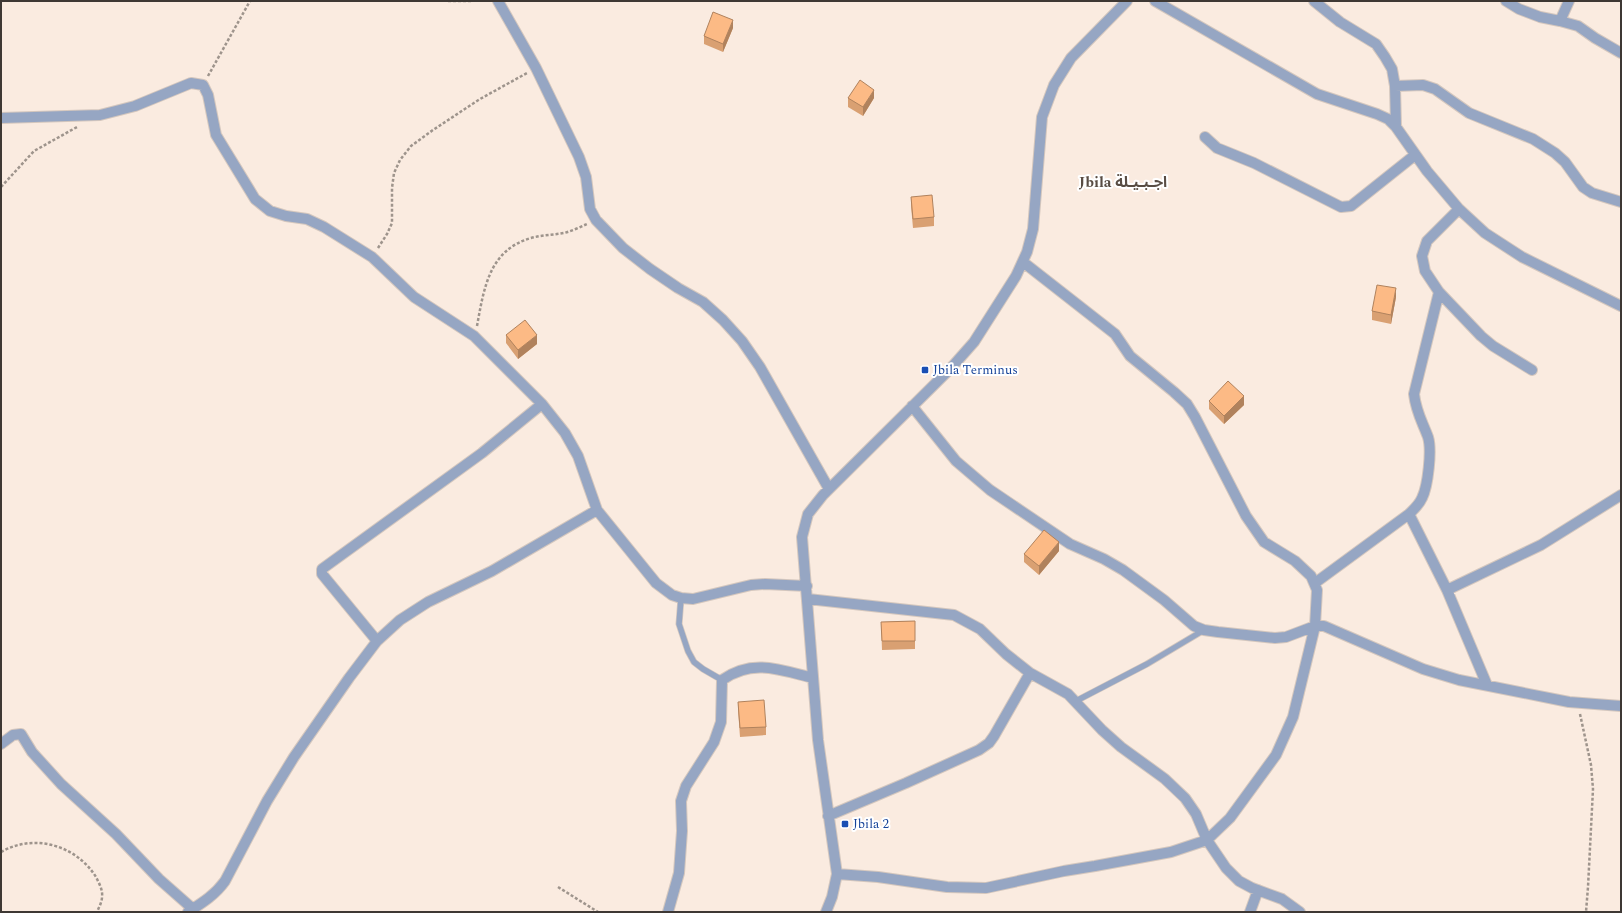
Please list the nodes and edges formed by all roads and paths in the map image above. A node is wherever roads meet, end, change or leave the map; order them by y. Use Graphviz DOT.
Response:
graph roads {
  1 [pos="250,1"];
  2 [pos="448,1"];
  3 [pos="471,1"];
  4 [pos="498,1"];
  5 [pos="1127,1"];
  6 [pos="1155,1"];
  7 [pos="1314,1"];
  8 [pos="1506,1"];
  9 [pos="1568,1"];
  10 [pos="1560,21"];
  11 [pos="1621,53"];
  12 [pos="536,68"];
  13 [pos="203,85"];
  14 [pos="1395,86"];
  15 [pos="1,118"];
  16 [pos="80,125"];
  17 [pos="1396,127"];
  18 [pos="1205,137"];
  19 [pos="1415,155"];
  20 [pos="1,187"];
  21 [pos="1621,202"];
  22 [pos="1459,209"];
  23 [pos="596,220"];
  24 [pos="372,257"];
  25 [pos="1023,262"];
  26 [pos="1439,292"];
  27 [pos="1621,306"];
  28 [pos="474,336"];
  29 [pos="1532,370"];
  30 [pos="542,404"];
  31 [pos="912,406"];
  32 [pos="829,489"];
  33 [pos="1621,495"];
  34 [pos="597,510"];
  35 [pos="1409,514"];
  36 [pos="1315,584"];
  37 [pos="807,586"];
  38 [pos="1447,590"];
  39 [pos="681,598"];
  40 [pos="808,599"];
  41 [pos="1315,626"];
  42 [pos="1204,630"];
  43 [pos="377,641"];
  44 [pos="1030,673"];
  45 [pos="813,678"];
  46 [pos="722,680"];
  47 [pos="1487,685"];
  48 [pos="1076,701"];
  49 [pos="1577,703"];
  50 [pos="1621,706"];
  51 [pos="1,744"];
  52 [pos="828,816"];
  53 [pos="1207,840"];
  54 [pos="1,852"];
  55 [pos="836,874"];
  56 [pos="558,887"];
  57 [pos="1258,890"];
  58 [pos="190,910"];
  59 [pos="97,912"];
  60 [pos="598,912"];
  61 [pos="668,912"];
  62 [pos="826,912"];
  63 [pos="1250,912"];
  64 [pos="1300,912"];
  65 [pos="1586,912"];
  1 -- 13 [label="path"];
  2 -- 3 [label="path"];
  4 -- 12 [label="street"];
  5 -- 25 [label="street"];
  6 -- 17 [label="street"];
  7 -- 14 [label="street"];
  8 -- 10 [label="street"];
  9 -- 10 [label="street"];
  10 -- 11 [label="street"];
  12 -- 23 [label="street"];
  12 -- 24 [label="path"];
  13 -- 15 [label="street"];
  13 -- 24 [label="street"];
  14 -- 17 [label="street"];
  14 -- 21 [label="street"];
  16 -- 20 [label="path"];
  17 -- 19 [label="street"];
  18 -- 19 [label="street"];
  19 -- 22 [label="street"];
  22 -- 26 [label="street"];
  22 -- 27 [label="street"];
  23 -- 28 [label="path"];
  23 -- 32 [label="street"];
  24 -- 28 [label="street"];
  25 -- 31 [label="street"];
  25 -- 36 [label="street"];
  26 -- 29 [label="street"];
  26 -- 35 [label="street"];
  28 -- 30 [label="street"];
  30 -- 34 [label="street"];
  30 -- 43 [label="street"];
  31 -- 32 [label="street"];
  31 -- 42 [label="street"];
  32 -- 37 [label="street"];
  33 -- 38 [label="street"];
  34 -- 39 [label="street"];
  34 -- 43 [label="street"];
  35 -- 36 [label="street"];
  35 -- 38 [label="street"];
  36 -- 41 [label="street"];
  37 -- 39 [label="street"];
  37 -- 40 [label="street"];
  38 -- 47 [label="street"];
  39 -- 46 [label="lane"];
  40 -- 44 [label="street"];
  40 -- 45 [label="street"];
  41 -- 42 [label="street"];
  41 -- 47 [label="street"];
  41 -- 53 [label="street"];
  42 -- 48 [label="lane"];
  43 -- 58 [label="street"];
  44 -- 48 [label="street"];
  44 -- 52 [label="street"];
  45 -- 46 [label="street"];
  45 -- 52 [label="street"];
  46 -- 61 [label="street"];
  47 -- 49 [label="street"];
  48 -- 53 [label="street"];
  49 -- 50 [label="street"];
  49 -- 65 [label="path"];
  51 -- 58 [label="street"];
  52 -- 55 [label="street"];
  53 -- 55 [label="street"];
  53 -- 57 [label="street"];
  54 -- 59 [label="path"];
  55 -- 62 [label="street"];
  56 -- 60 [label="path"];
  57 -- 63 [label="street"];
  57 -- 64 [label="street"];
}
